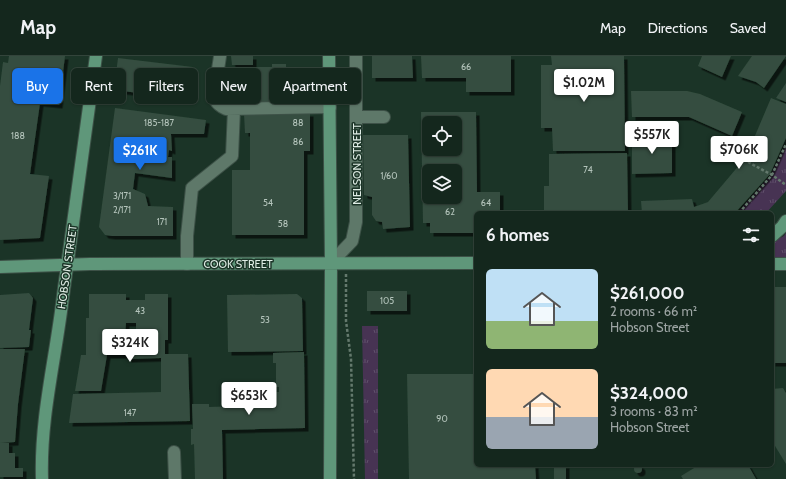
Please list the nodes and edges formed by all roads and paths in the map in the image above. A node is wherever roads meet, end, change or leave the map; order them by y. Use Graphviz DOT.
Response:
graph roads {
  1 [pos="96,56"];
  2 [pos="220,56"];
  3 [pos="329,56"];
  4 [pos="356,56"];
  5 [pos="330,107"];
  6 [pos="234,109"];
  7 [pos="384,117"];
  8 [pos="356,118"];
  9 [pos="786,144"];
  10 [pos="748,162"];
  11 [pos="772,175"];
  12 [pos="786,185"];
  13 [pos="741,211"];
  14 [pos="786,220"];
  15 [pos="774,234"];
  16 [pos="474,262"];
  17 [pos="331,263"];
  18 [pos="187,264"];
  19 [pos="774,264"];
  20 [pos="786,264"];
  21 [pos="68,265"];
  22 [pos="0,267"];
  23 [pos="346,288"];
  24 [pos="174,452"];
  25 [pos="42,479"];
  26 [pos="175,479"];
  27 [pos="330,479"];
  28 [pos="354,479"];
  1 -- 21 [label="main road, HOBSON STREET"];
  2 -- 6 [label="street"];
  3 -- 5 [label="main road"];
  4 -- 8 [label="street, NELSON STREET"];
  5 -- 6 [label="street"];
  5 -- 17 [label="main road"];
  6 -- 18 [label="street"];
  7 -- 8 [label="street"];
  8 -- 17 [label="street, NELSON STREET"];
  9 -- 11 [label="path"];
  10 -- 11 [label="path"];
  11 -- 12 [label="path"];
  11 -- 13 [label="path"];
  14 -- 15 [label="main road"];
  16 -- 17 [label="main road, COOK STREET"];
  17 -- 18 [label="main road, COOK STREET"];
  17 -- 27 [label="main road"];
  18 -- 21 [label="main road, COOK STREET"];
  19 -- 20 [label="main road"];
  21 -- 22 [label="main road, COOK STREET"];
  21 -- 25 [label="main road, HOBSON STREET"];
  23 -- 28 [label="path"];
  24 -- 26 [label="street"];
}
